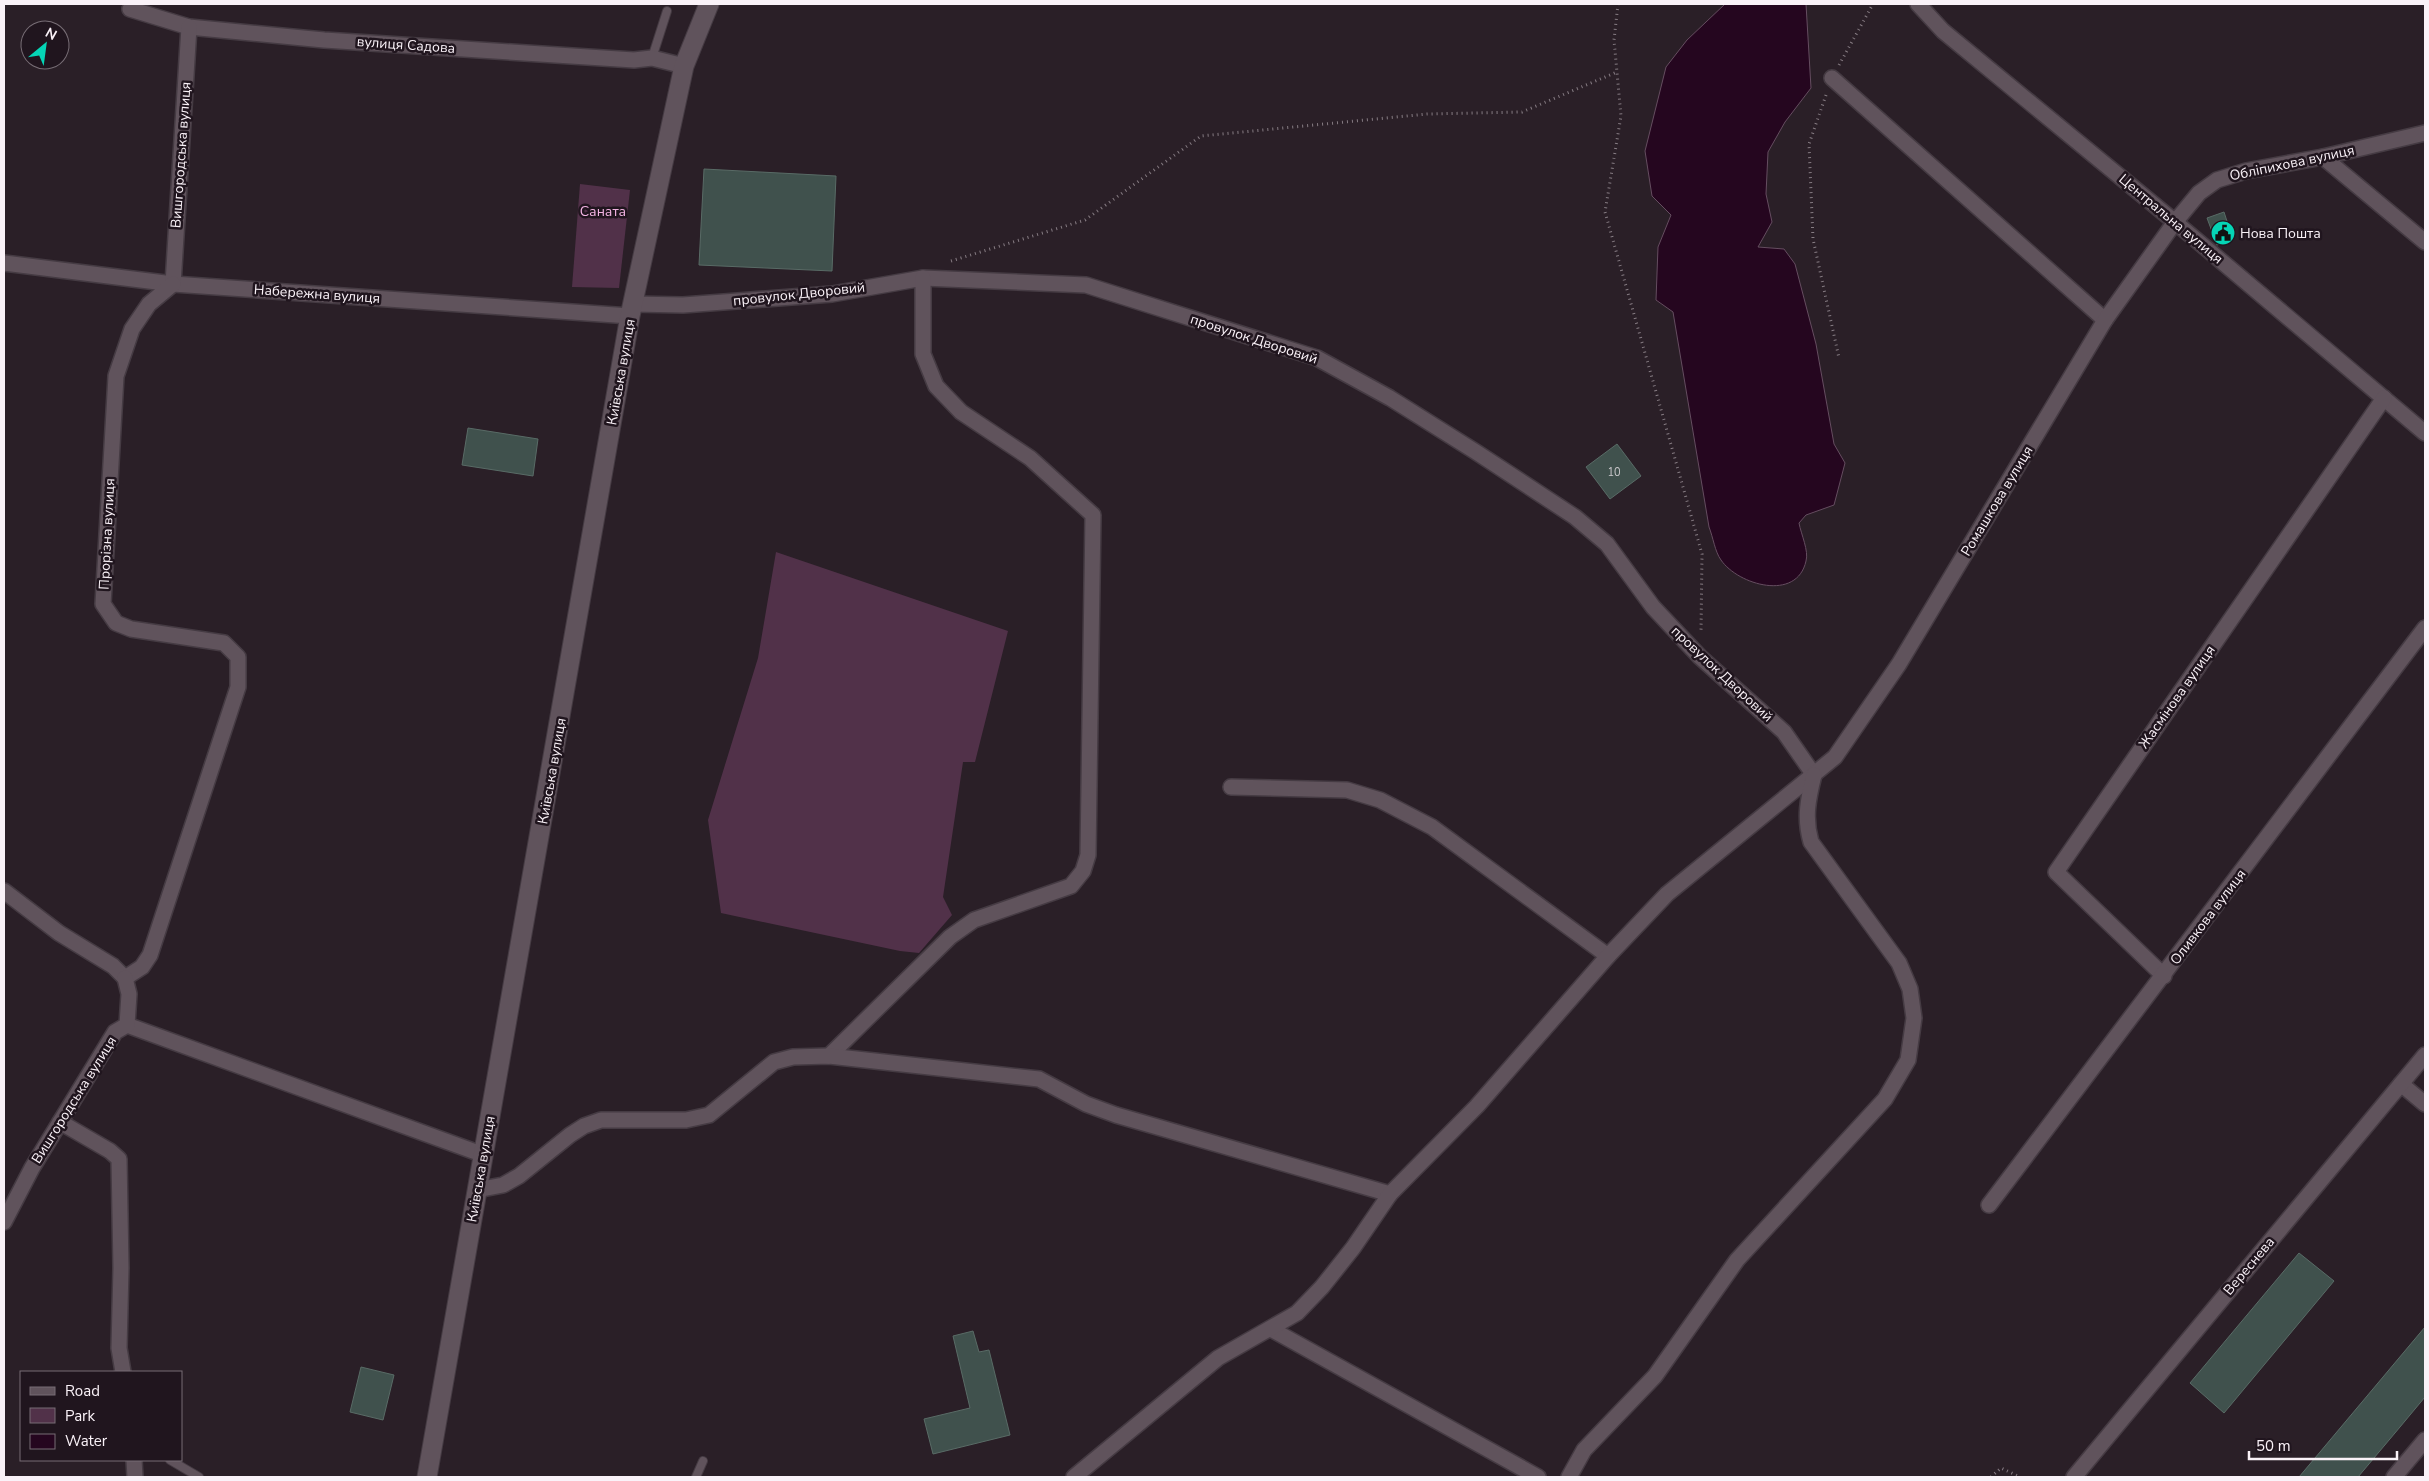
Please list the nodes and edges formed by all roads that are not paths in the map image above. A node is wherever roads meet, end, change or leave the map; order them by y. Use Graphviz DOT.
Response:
graph roads {
  1 [pos="709,4"];
  2 [pos="1918,4"];
  3 [pos="130,9"];
  4 [pos="667,11"];
  5 [pos="189,26"];
  6 [pos="652,58"];
  7 [pos="684,66"];
  8 [pos="1832,78"];
  9 [pos="2425,134"];
  10 [pos="2323,157"];
  11 [pos="2175,222"];
  12 [pos="2425,242"];
  13 [pos="4,263"];
  14 [pos="927,278"];
  15 [pos="173,284"];
  16 [pos="632,310"];
  17 [pos="2105,320"];
  18 [pos="2384,398"];
  19 [pos="2425,433"];
  20 [pos="2425,628"];
  21 [pos="1814,775"];
  22 [pos="1231,786"];
  23 [pos="4,891"];
  24 [pos="1608,956"];
  25 [pos="2164,976"];
  26 [pos="125,978"];
  27 [pos="127,1025"];
  28 [pos="2425,1054"];
  29 [pos="829,1056"];
  30 [pos="2401,1084"];
  31 [pos="2425,1104"];
  32 [pos="60,1122"];
  33 [pos="484,1155"];
  34 [pos="477,1190"];
  35 [pos="1390,1194"];
  36 [pos="1989,1205"];
  37 [pos="4,1222"];
  38 [pos="1271,1329"];
  39 [pos="123,1371"];
  40 [pos="2425,1440"];
  41 [pos="134,1461"];
  42 [pos="172,1461"];
  43 [pos="703,1461"];
  44 [pos="135,1477"];
  45 [pos="199,1477"];
  46 [pos="427,1477"];
  47 [pos="696,1477"];
  48 [pos="1074,1477"];
  49 [pos="1538,1477"];
  50 [pos="1569,1477"];
  51 [pos="2074,1477"];
  52 [pos="2394,1477"];
  1 -- 7 [label="street, Київська вулиця"];
  2 -- 11 [label="street, Центральна вулиця"];
  3 -- 5 [label="street, вулиця Садова"];
  4 -- 6 [label="lane"];
  5 -- 6 [label="street, вулиця Садова"];
  5 -- 15 [label="street, Вишгородська вулиця"];
  6 -- 7 [label="street, вулиця Садова"];
  7 -- 16 [label="street, Київська вулиця"];
  8 -- 17 [label="street"];
  9 -- 10 [label="street, Обліпихова вулиця"];
  10 -- 11 [label="street, Обліпихова вулиця"];
  10 -- 12 [label="street"];
  11 -- 17 [label="street, Ромашкова вулиця"];
  11 -- 18 [label="street, Центральна вулиця"];
  13 -- 15 [label="street, Набережна вулиця"];
  14 -- 16 [label="street, провулок Дворовий"];
  14 -- 21 [label="street, провулок Дворовий"];
  14 -- 29 [label="street"];
  15 -- 16 [label="street, Набережна вулиця"];
  15 -- 26 [label="street, Прорізна вулиця"];
  16 -- 33 [label="street, Київська вулиця"];
  17 -- 21 [label="street, Ромашкова вулиця"];
  18 -- 19 [label="street, Центральна вулиця"];
  18 -- 25 [label="street, Жасмінова вулиця"];
  20 -- 25 [label="street, Оливкова вулиця"];
  21 -- 24 [label="street, Ромашкова вулиця"];
  21 -- 50 [label="street"];
  22 -- 24 [label="street"];
  23 -- 26 [label="street"];
  24 -- 35 [label="street, Ромашкова вулиця"];
  25 -- 36 [label="street, Оливкова вулиця"];
  26 -- 27 [label="street, Вишгородська вулиця"];
  27 -- 32 [label="street, Вишгородська вулиця"];
  27 -- 33 [label="street"];
  28 -- 30 [label="street, Вереснева"];
  29 -- 34 [label="street"];
  29 -- 35 [label="street"];
  30 -- 31 [label="street"];
  30 -- 51 [label="street, Вереснева"];
  32 -- 37 [label="street, Вишгородська вулиця"];
  32 -- 39 [label="street"];
  33 -- 34 [label="street, Київська вулиця"];
  34 -- 46 [label="street, Київська вулиця"];
  35 -- 38 [label="street, Ромашкова вулиця"];
  38 -- 48 [label="street, Ромашкова вулиця"];
  38 -- 49 [label="street"];
  40 -- 52 [label="street"];
  41 -- 44 [label="street"];
  42 -- 45 [label="lane"];
  43 -- 47 [label="lane"];
}
